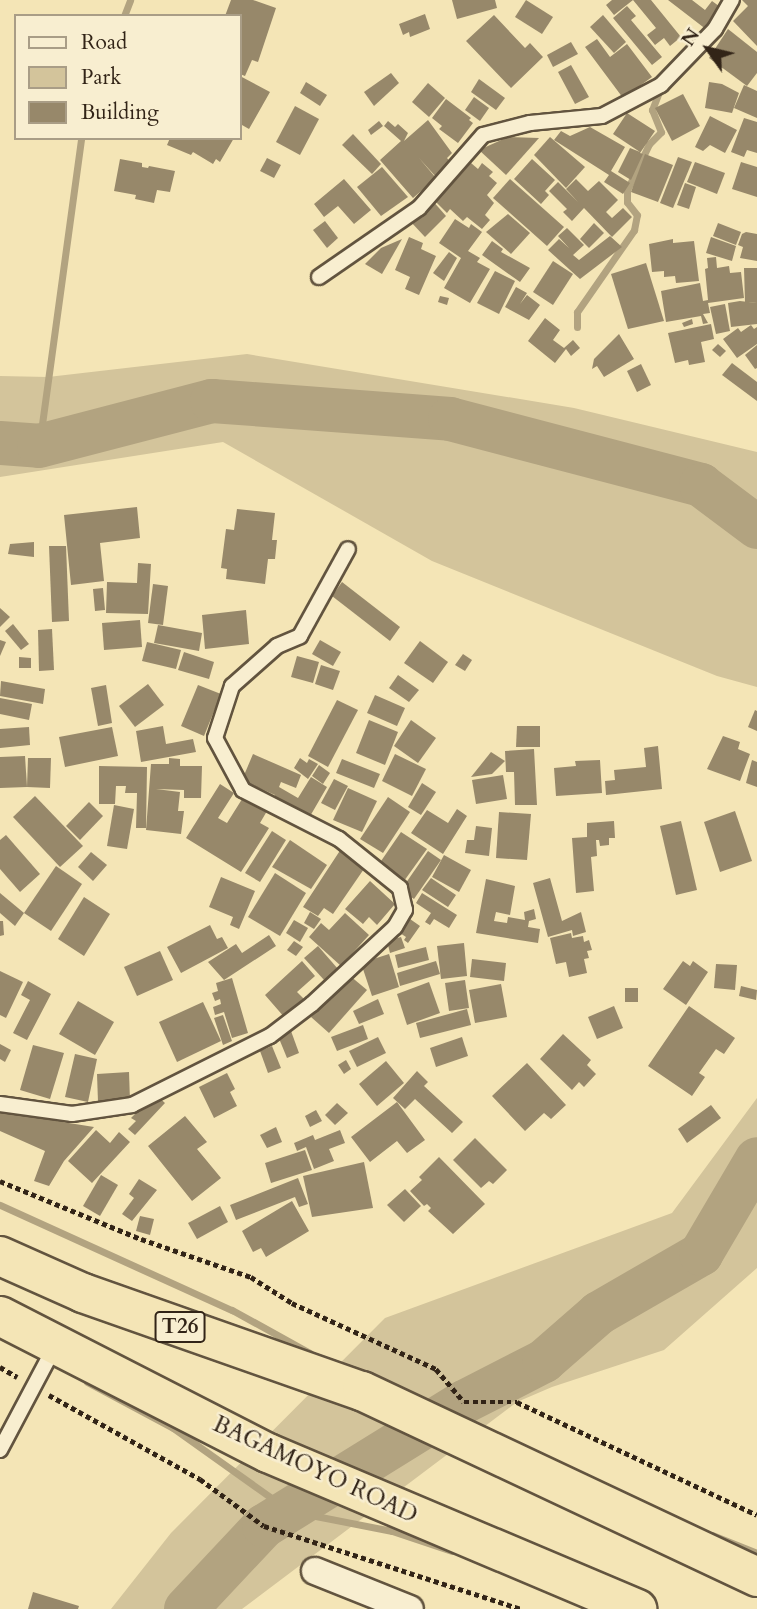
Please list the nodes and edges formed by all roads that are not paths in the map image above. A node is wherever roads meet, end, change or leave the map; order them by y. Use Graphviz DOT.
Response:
graph roads {
  1 [pos="732,0"];
  2 [pos="319,277"];
  3 [pos="348,549"];
  4 [pos="0,1104"];
  5 [pos="0,1256"];
  6 [pos="0,1316"];
  7 [pos="56,1342"];
  8 [pos="0,1450"];
  9 [pos="315,1571"];
  10 [pos="757,1577"];
  11 [pos="410,1609"];
  12 [pos="637,1609"];
  1 -- 2 [label="lane"];
  3 -- 4 [label="lane"];
  5 -- 10 [label="highway, T26"];
  6 -- 7 [label="highway, BAGAMOYO ROAD"];
  7 -- 8 [label="lane"];
  7 -- 12 [label="highway, BAGAMOYO ROAD"];
  9 -- 11 [label="street"];
}
